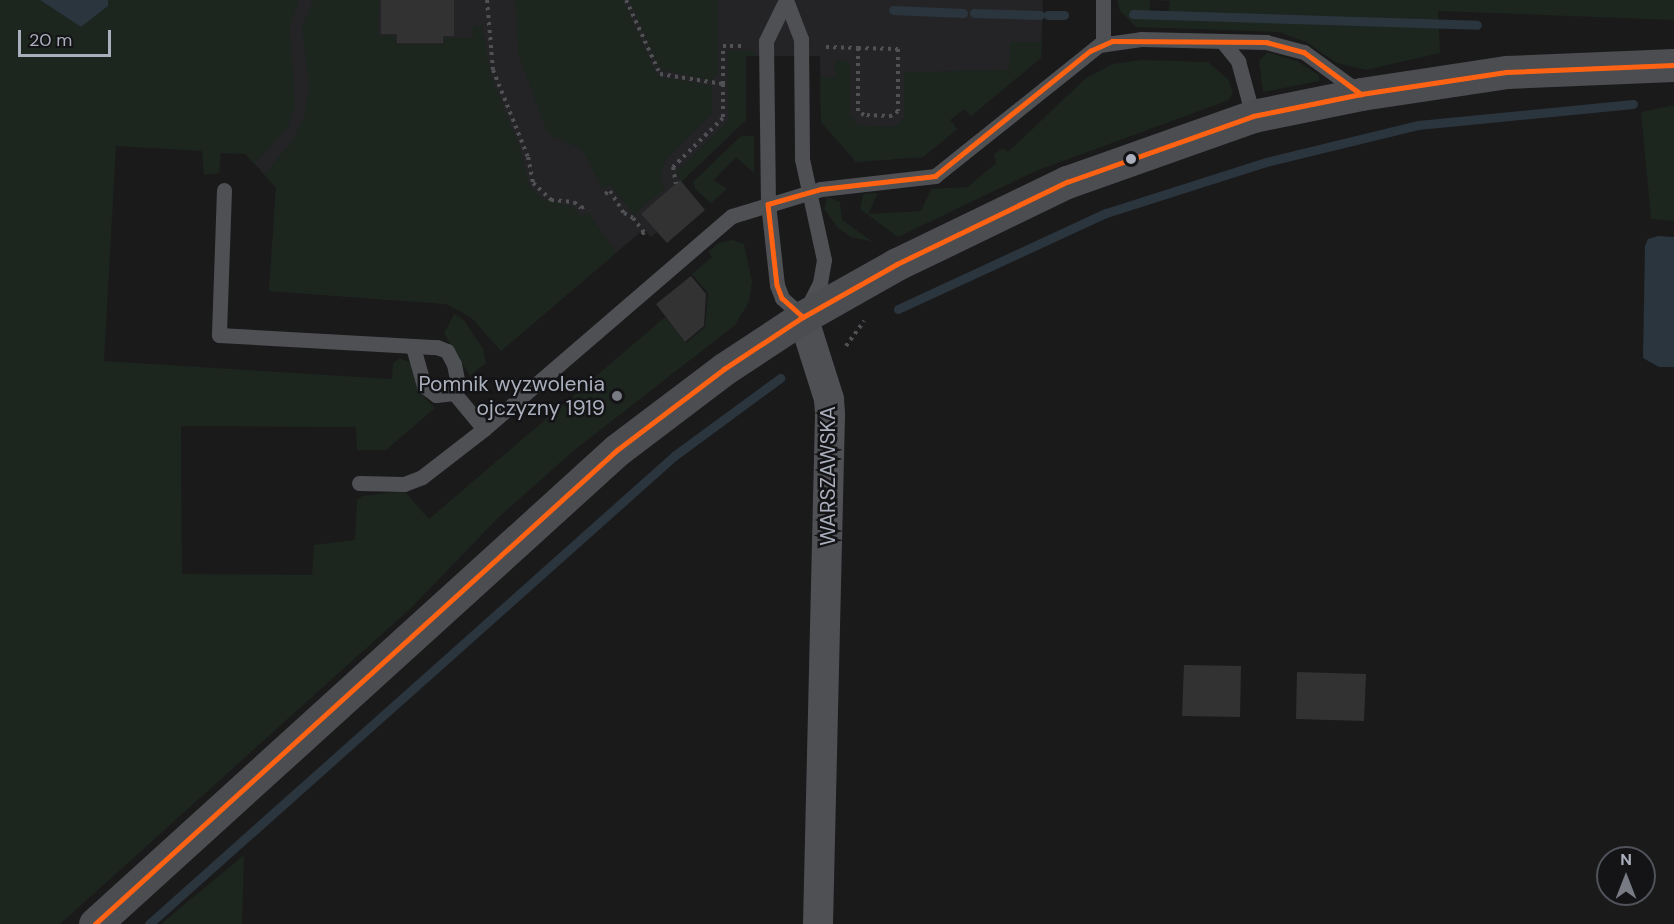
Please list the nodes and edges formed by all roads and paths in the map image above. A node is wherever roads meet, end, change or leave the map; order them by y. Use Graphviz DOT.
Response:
graph roads {
  1 [pos="487,0"];
  2 [pos="626,0"];
  3 [pos="1103,0"];
  4 [pos="1222,41"];
  5 [pos="1103,44"];
  6 [pos="755,46"];
  7 [pos="826,47"];
  8 [pos="858,48"];
  9 [pos="1674,65"];
  10 [pos="723,84"];
  11 [pos="1361,94"];
  12 [pos="1253,116"];
  13 [pos="676,184"];
  14 [pos="224,190"];
  15 [pos="806,193"];
  16 [pos="605,194"];
  17 [pos="768,204"];
  18 [pos="585,206"];
  19 [pos="641,236"];
  20 [pos="871,315"];
  21 [pos="803,317"];
  22 [pos="412,347"];
  23 [pos="826,391"];
  24 [pos="454,393"];
  25 [pos="484,429"];
  26 [pos="359,483"];
  27 [pos="95,924"];
  28 [pos="818,924"];
  1 -- 18 [label="path"];
  2 -- 10 [label="path"];
  3 -- 5 [label="lane"];
  4 -- 5 [label="lane"];
  4 -- 11 [label="lane"];
  4 -- 12 [label="lane"];
  5 -- 15 [label="lane"];
  6 -- 10 [label="path"];
  7 -- 8 [label="path"];
  8 -- 8 [label="path"];
  9 -- 11 [label="main road"];
  10 -- 13 [label="path"];
  11 -- 12 [label="main road"];
  12 -- 21 [label="main road"];
  14 -- 22 [label="lane"];
  15 -- 17 [label="lane"];
  15 -- 17 [label="lane"];
  15 -- 21 [label="lane"];
  16 -- 19 [label="path"];
  17 -- 21 [label="lane"];
  17 -- 25 [label="lane"];
  20 -- 23 [label="path"];
  21 -- 23 [label="street, WARSZAWSKA"];
  21 -- 27 [label="main road"];
  22 -- 24 [label="lane"];
  22 -- 24 [label="lane"];
  23 -- 28 [label="street, WARSZAWSKA"];
  24 -- 25 [label="lane"];
  25 -- 26 [label="lane"];
}
